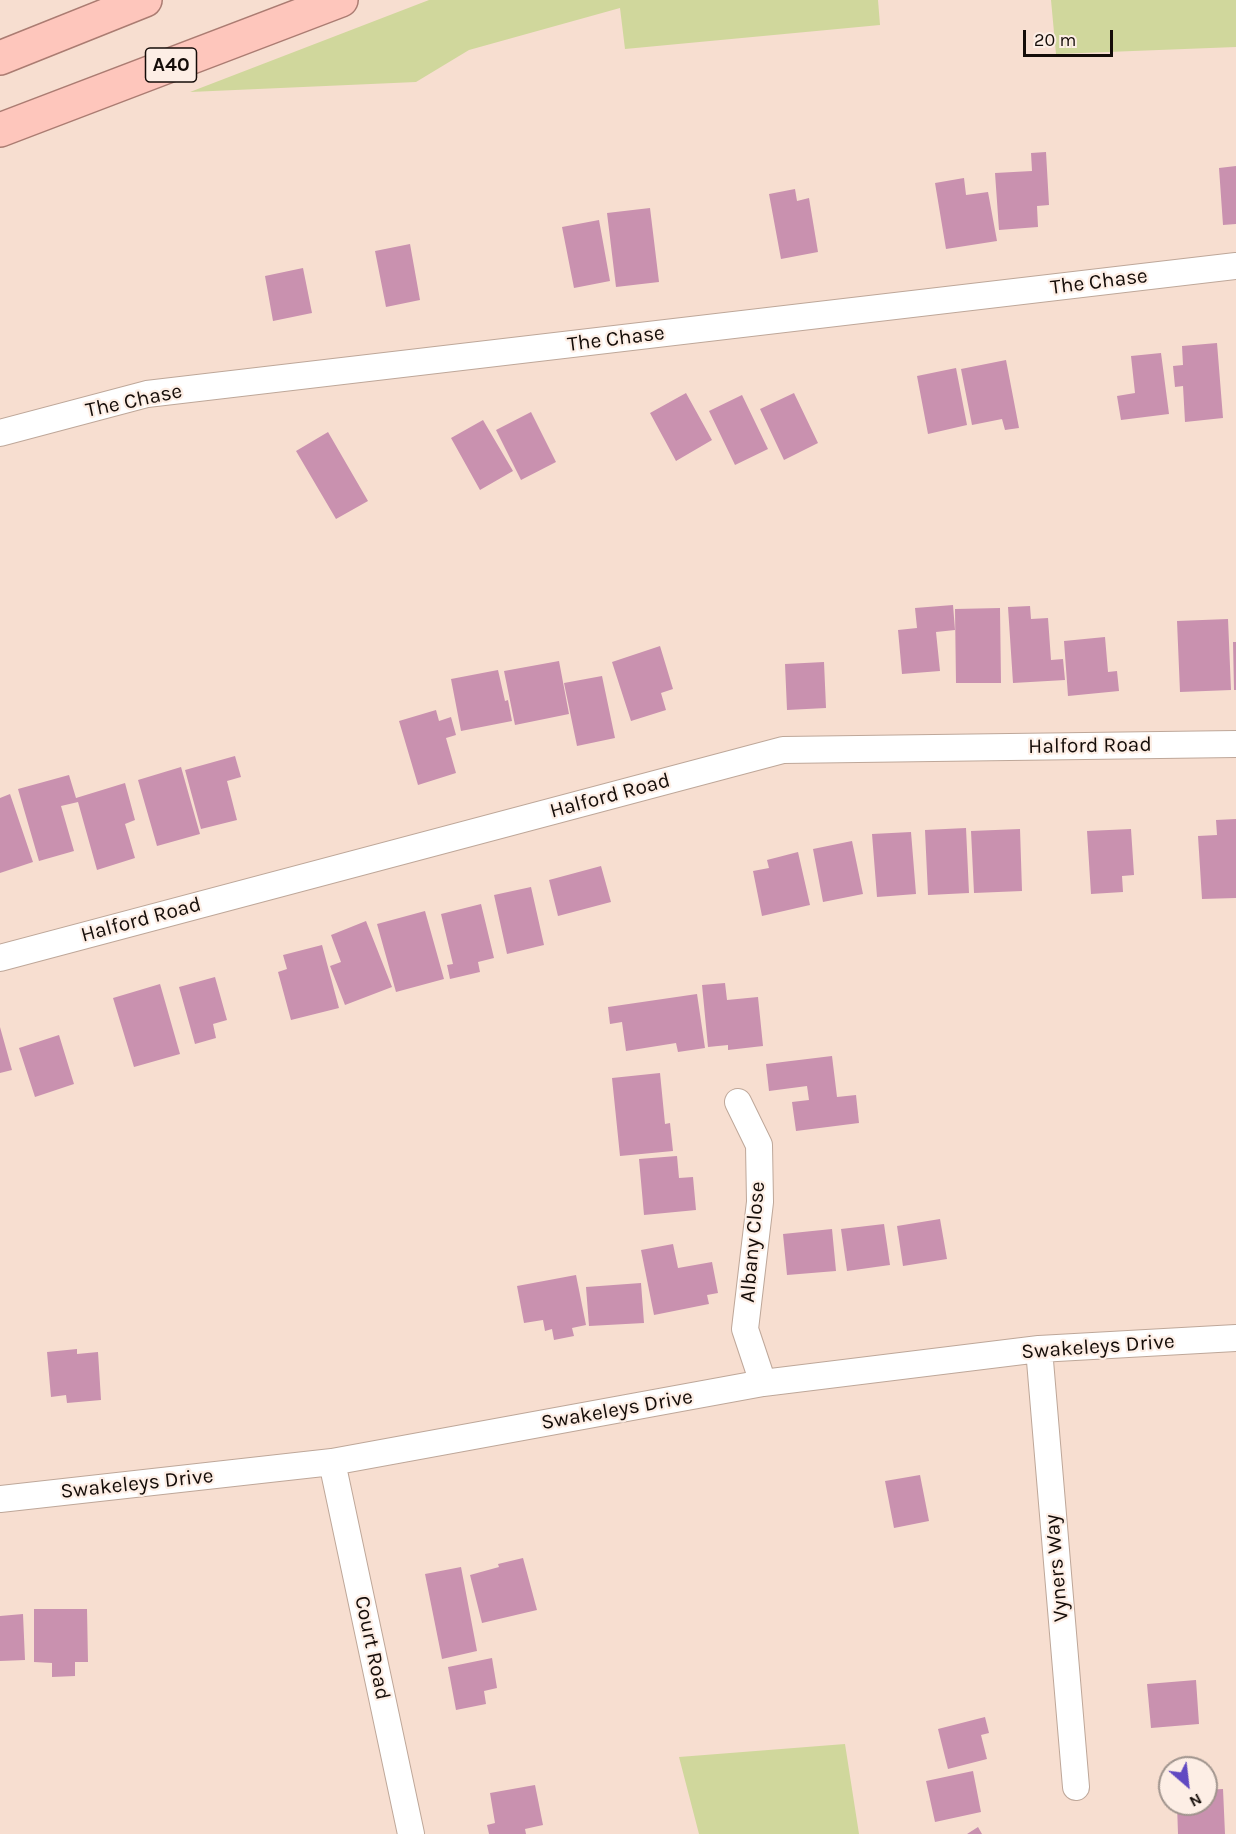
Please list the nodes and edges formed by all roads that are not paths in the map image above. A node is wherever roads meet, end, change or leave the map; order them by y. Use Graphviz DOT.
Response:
graph roads {
  1 [pos="145,0"];
  2 [pos="341,0"];
  3 [pos="0,58"];
  4 [pos="0,130"];
  5 [pos="1236,266"];
  6 [pos="0,433"];
  7 [pos="1236,744"];
  8 [pos="0,958"];
  9 [pos="738,1102"];
  10 [pos="1236,1338"];
  11 [pos="1038,1349"];
  12 [pos="764,1383"];
  13 [pos="332,1462"];
  14 [pos="0,1499"];
  15 [pos="1076,1786"];
  16 [pos="411,1834"];
  1 -- 3 [label="highway"];
  2 -- 4 [label="highway, A40"];
  5 -- 6 [label="street, The Chase"];
  7 -- 8 [label="street, Halford Road"];
  9 -- 12 [label="street, Albany Close"];
  10 -- 11 [label="street, Swakeleys Drive"];
  11 -- 12 [label="street, Swakeleys Drive"];
  11 -- 15 [label="street, Vyners Way"];
  12 -- 13 [label="street, Swakeleys Drive"];
  13 -- 14 [label="street, Swakeleys Drive"];
  13 -- 16 [label="street, Court Road"];
}
